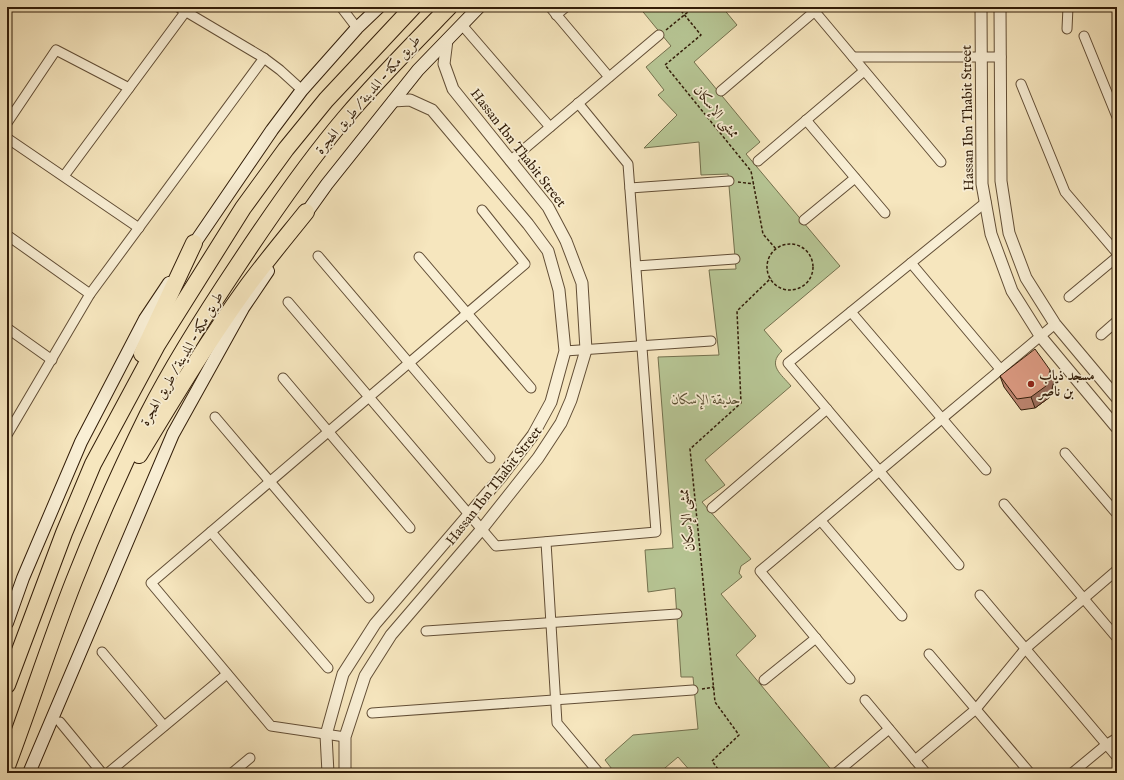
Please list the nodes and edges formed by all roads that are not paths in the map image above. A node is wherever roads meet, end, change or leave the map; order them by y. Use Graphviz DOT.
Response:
graph roads {
  1 [pos="342,7"];
  2 [pos="379,7"];
  3 [pos="413,7"];
  4 [pos="449,7"];
  5 [pos="479,7"];
  6 [pos="550,7"];
  7 [pos="566,7"];
  8 [pos="980,7"];
  9 [pos="1000,7"];
  10 [pos="1068,7"];
  11 [pos="182,9"];
  12 [pos="813,9"];
  13 [pos="556,15"];
  14 [pos="462,25"];
  15 [pos="357,28"];
  16 [pos="1067,29"];
  17 [pos="659,35"];
  18 [pos="1084,36"];
  19 [pos="447,40"];
  20 [pos="1001,57"];
  21 [pos="264,58"];
  22 [pos="853,58"];
  23 [pos="981,58"];
  24 [pos="864,71"];
  25 [pos="609,77"];
  26 [pos="1021,84"];
  27 [pos="129,88"];
  28 [pos="302,90"];
  29 [pos="721,91"];
  30 [pos="393,101"];
  31 [pos="578,103"];
  32 [pos="1117,117"];
  33 [pos="806,120"];
  34 [pos="7,123"];
  35 [pos="550,127"];
  36 [pos="7,138"];
  37 [pos="510,161"];
  38 [pos="758,161"];
  39 [pos="942,162"];
  40 [pos="64,176"];
  41 [pos="855,178"];
  42 [pos="729,181"];
  43 [pos="630,188"];
  44 [pos="986,202"];
  45 [pos="482,210"];
  46 [pos="306,212"];
  47 [pos="885,213"];
  48 [pos="804,220"];
  49 [pos="139,228"];
  50 [pos="7,235"];
  51 [pos="194,243"];
  52 [pos="1117,253"];
  53 [pos="318,256"];
  54 [pos="419,257"];
  55 [pos="1117,257"];
  56 [pos="735,259"];
  57 [pos="910,263"];
  58 [pos="636,266"];
  59 [pos="90,294"];
  60 [pos="1069,297"];
  61 [pos="288,302"];
  62 [pos="851,312"];
  63 [pos="467,313"];
  64 [pos="1117,322"];
  65 [pos="1055,324"];
  66 [pos="7,328"];
  67 [pos="1101,335"];
  68 [pos="1040,337"];
  69 [pos="711,341"];
  70 [pos="642,346"];
  71 [pos="586,350"];
  72 [pos="565,351"];
  73 [pos="52,360"];
  74 [pos="409,363"];
  75 [pos="1001,370"];
  76 [pos="283,378"];
  77 [pos="531,388"];
  78 [pos="369,397"];
  79 [pos="1117,398"];
  80 [pos="827,409"];
  81 [pos="215,417"];
  82 [pos="942,419"];
  83 [pos="1117,427"];
  84 [pos="328,432"];
  85 [pos="7,435"];
  86 [pos="108,436"];
  87 [pos="1065,453"];
  88 [pos="490,458"];
  89 [pos="986,470"];
  90 [pos="880,471"];
  91 [pos="270,481"];
  92 [pos="1004,504"];
  93 [pos="712,508"];
  94 [pos="469,514"];
  95 [pos="1117,514"];
  96 [pos="821,520"];
  97 [pos="410,528"];
  98 [pos="481,530"];
  99 [pos="96,531"];
  100 [pos="211,532"];
  101 [pos="546,542"];
  102 [pos="959,565"];
  103 [pos="1117,570"];
  104 [pos="980,595"];
  105 [pos="369,598"];
  106 [pos="1084,599"];
  107 [pos="677,614"];
  108 [pos="902,616"];
  109 [pos="7,623"];
  110 [pos="551,623"];
  111 [pos="426,632"];
  112 [pos="816,638"];
  113 [pos="1117,638"];
  114 [pos="1025,648"];
  115 [pos="102,652"];
  116 [pos="929,654"];
  117 [pos="328,668"];
  118 [pos="227,674"];
  119 [pos="850,678"];
  120 [pos="764,680"];
  121 [pos="7,685"];
  122 [pos="693,690"];
  123 [pos="556,700"];
  124 [pos="865,700"];
  125 [pos="976,709"];
  126 [pos="372,713"];
  127 [pos="60,722"];
  128 [pos="164,726"];
  129 [pos="889,729"];
  130 [pos="326,735"];
  131 [pos="345,737"];
  132 [pos="1117,738"];
  133 [pos="1107,744"];
  134 [pos="1117,757"];
  135 [pos="250,758"];
  136 [pos="915,760"];
  137 [pos="7,766"];
  138 [pos="593,771"];
  139 [pos="30,773"];
  140 [pos="102,773"];
  141 [pos="108,773"];
  142 [pos="232,773"];
  143 [pos="328,773"];
  144 [pos="345,773"];
  145 [pos="836,773"];
  146 [pos="926,773"];
  147 [pos="1030,773"];
  148 [pos="1072,773"];
  1 -- 15 [label="street"];
  2 -- 15 [label="main road"];
  3 -- 86 [label="highway, طريق مكة - المدينة / طريق الهجرة"];
  4 -- 99 [label="highway, طريق مكة - المدينة / طريق الهجرة"];
  5 -- 14 [label="main road"];
  6 -- 13 [label="street"];
  7 -- 13 [label="street"];
  8 -- 23 [label="street, Hassan Ibn Thabit Street"];
  9 -- 20 [label="street"];
  10 -- 16 [label="street"];
  11 -- 21 [label="street"];
  11 -- 27 [label="street"];
  12 -- 22 [label="street"];
  12 -- 29 [label="street"];
  13 -- 25 [label="street"];
  14 -- 19 [label="main road"];
  14 -- 35 [label="street"];
  15 -- 28 [label="main road"];
  17 -- 25 [label="street"];
  18 -- 32 [label="street"];
  19 -- 30 [label="main road"];
  19 -- 37 [label="street, Hassan Ibn Thabit Street"];
  20 -- 23 [label="street"];
  20 -- 65 [label="street"];
  21 -- 28 [label="street"];
  21 -- 49 [label="street"];
  22 -- 23 [label="street"];
  22 -- 24 [label="street"];
  23 -- 44 [label="street, Hassan Ibn Thabit Street"];
  24 -- 33 [label="street"];
  24 -- 39 [label="street"];
  25 -- 31 [label="street"];
  26 -- 52 [label="street"];
  27 -- 34 [label="street"];
  27 -- 40 [label="street"];
  28 -- 51 [label="main road"];
  30 -- 46 [label="main road"];
  30 -- 72 [label="street, Hassan Ibn Thabit Street"];
  31 -- 35 [label="street"];
  31 -- 43 [label="street"];
  33 -- 38 [label="street"];
  33 -- 41 [label="street"];
  35 -- 37 [label="street"];
  36 -- 40 [label="street"];
  37 -- 71 [label="street, Hassan Ibn Thabit Street"];
  40 -- 49 [label="street"];
  41 -- 47 [label="street"];
  41 -- 48 [label="street"];
  42 -- 43 [label="street"];
  43 -- 58 [label="street"];
  44 -- 57 [label="street"];
  44 -- 68 [label="street, Hassan Ibn Thabit Street"];
  45 -- 63 [label="street"];
  46 -- 99 [label="highway"];
  46 -- 139 [label="main road"];
  49 -- 59 [label="street"];
  50 -- 59 [label="street"];
  51 -- 86 [label="highway"];
  51 -- 109 [label="main road"];
  53 -- 74 [label="street"];
  54 -- 63 [label="street"];
  55 -- 60 [label="street"];
  56 -- 58 [label="street"];
  57 -- 62 [label="street"];
  57 -- 75 [label="street"];
  58 -- 70 [label="street"];
  59 -- 73 [label="street"];
  61 -- 78 [label="street"];
  62 -- 80 [label="street"];
  62 -- 82 [label="street"];
  63 -- 74 [label="street"];
  63 -- 77 [label="street"];
  64 -- 67 [label="street"];
  65 -- 68 [label="street"];
  65 -- 79 [label="street"];
  66 -- 73 [label="street"];
  68 -- 75 [label="street"];
  68 -- 83 [label="street, Hassan Ibn Thabit Street"];
  69 -- 70 [label="street"];
  70 -- 71 [label="street"];
  70 -- 101 [label="street"];
  71 -- 72 [label="street"];
  71 -- 98 [label="street, Hassan Ibn Thabit Street"];
  72 -- 94 [label="street, Hassan Ibn Thabit Street"];
  73 -- 85 [label="street"];
  74 -- 78 [label="street"];
  74 -- 88 [label="street"];
  75 -- 82 [label="street"];
  76 -- 84 [label="street"];
  78 -- 84 [label="street"];
  78 -- 94 [label="street"];
  80 -- 90 [label="street"];
  80 -- 93 [label="street"];
  81 -- 91 [label="street"];
  82 -- 89 [label="street"];
  82 -- 90 [label="street"];
  84 -- 91 [label="street"];
  84 -- 97 [label="street"];
  86 -- 121 [label="highway, طريق مكة - المدينة / طريق الهجرة"];
  87 -- 95 [label="street"];
  90 -- 96 [label="street"];
  90 -- 102 [label="street"];
  91 -- 100 [label="street"];
  91 -- 105 [label="street"];
  92 -- 106 [label="street"];
  94 -- 98 [label="street"];
  94 -- 130 [label="street, Hassan Ibn Thabit Street"];
  96 -- 108 [label="street"];
  96 -- 112 [label="street"];
  98 -- 101 [label="street"];
  98 -- 131 [label="street, Hassan Ibn Thabit Street"];
  99 -- 137 [label="highway, طريق مكة - المدينة / طريق الهجرة"];
  100 -- 117 [label="street"];
  100 -- 118 [label="street"];
  101 -- 110 [label="street"];
  103 -- 106 [label="street"];
  104 -- 114 [label="street"];
  106 -- 113 [label="street"];
  106 -- 114 [label="street"];
  107 -- 110 [label="street"];
  110 -- 111 [label="street"];
  110 -- 123 [label="street"];
  112 -- 119 [label="street"];
  112 -- 120 [label="street"];
  114 -- 125 [label="street"];
  114 -- 133 [label="street"];
  115 -- 128 [label="street"];
  116 -- 125 [label="street"];
  118 -- 128 [label="street"];
  118 -- 130 [label="street"];
  122 -- 123 [label="street"];
  123 -- 126 [label="street"];
  123 -- 138 [label="street"];
  124 -- 129 [label="street"];
  125 -- 136 [label="street"];
  125 -- 147 [label="street"];
  127 -- 140 [label="street"];
  128 -- 141 [label="street"];
  129 -- 136 [label="street"];
  129 -- 145 [label="street"];
  130 -- 131 [label="street"];
  130 -- 143 [label="street, Hassan Ibn Thabit Street"];
  131 -- 144 [label="street, Hassan Ibn Thabit Street"];
  132 -- 133 [label="street"];
  133 -- 134 [label="street"];
  133 -- 148 [label="street"];
  135 -- 142 [label="street"];
  136 -- 146 [label="street"];
}
